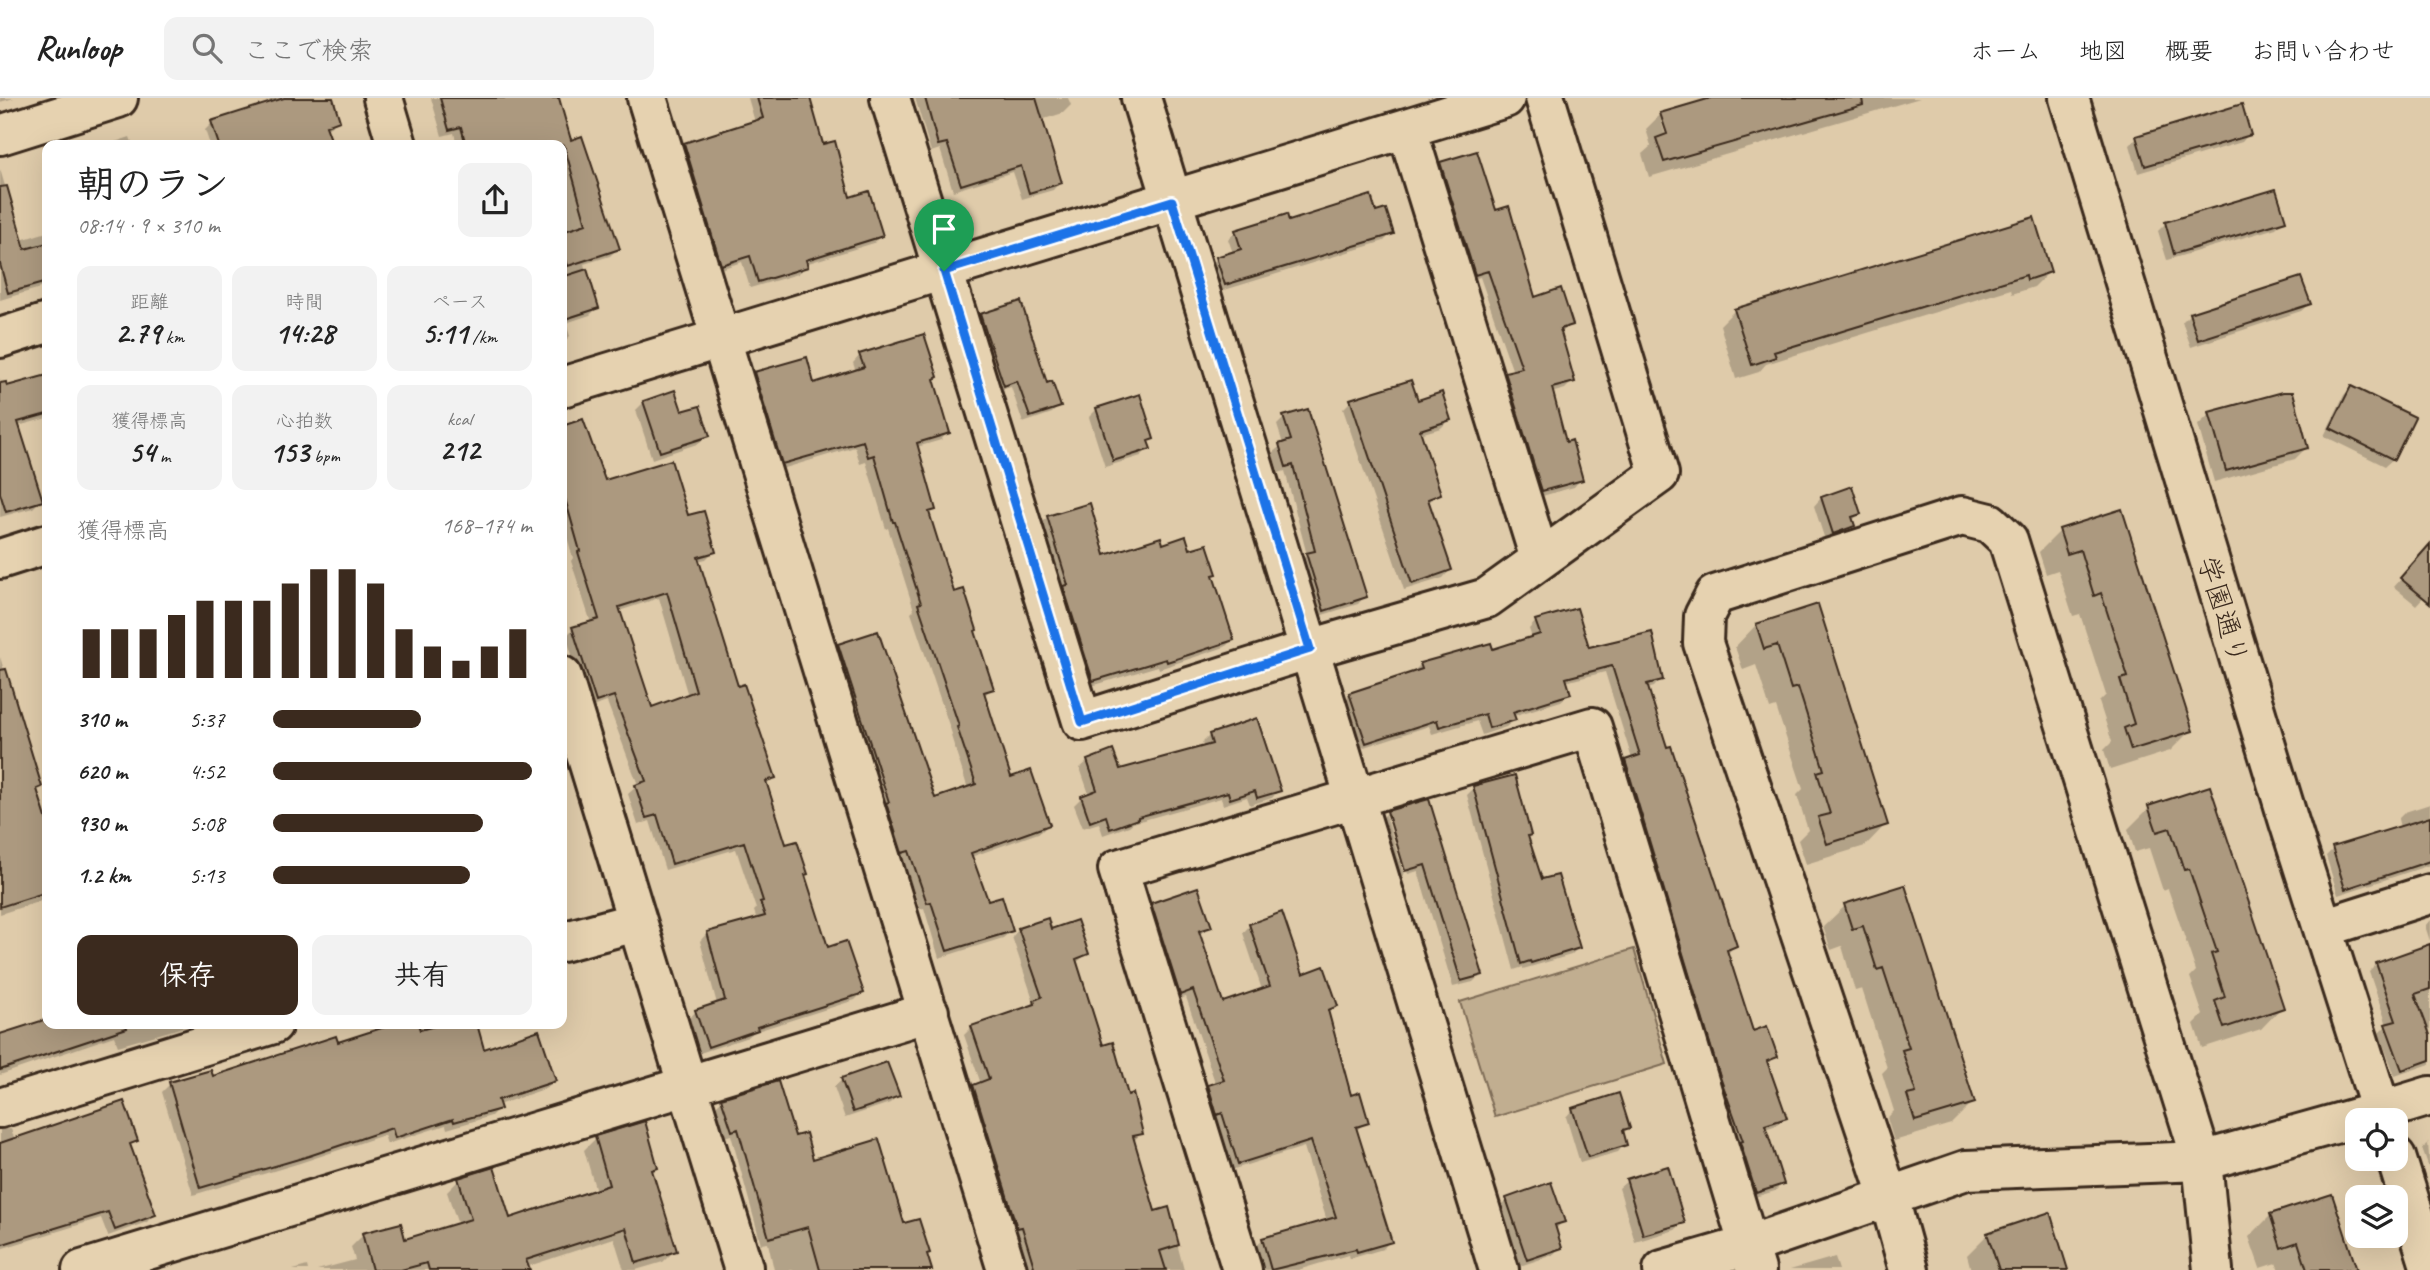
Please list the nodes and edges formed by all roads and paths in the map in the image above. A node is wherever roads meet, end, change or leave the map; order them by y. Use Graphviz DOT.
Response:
graph roads {
  1 [pos="118,98"];
  2 [pos="383,98"];
  3 [pos="647,98"];
  4 [pos="890,98"];
  5 [pos="1141,98"];
  6 [pos="1505,98"];
  7 [pos="1545,98"];
  8 [pos="2069,98"];
  9 [pos="1407,129"];
  10 [pos="0,135"];
  11 [pos="396,140"];
  12 [pos="1172,201"];
  13 [pos="944,271"];
  14 [pos="42,325"];
  15 [pos="722,337"];
  16 [pos="0,338"];
  17 [pos="567,385"];
  18 [pos="42,546"];
  19 [pos="0,559"];
  20 [pos="1540,559"];
  21 [pos="1310,649"];
  22 [pos="567,693"];
  23 [pos="1355,797"];
  24 [pos="2430,894"];
  25 [pos="636,922"];
  26 [pos="2323,928"];
  27 [pos="567,941"];
  28 [pos="929,1012"];
  29 [pos="257,1029"];
  30 [pos="688,1085"];
  31 [pos="2430,1096"];
  32 [pos="0,1108"];
  33 [pos="2380,1108"];
  34 [pos="2402,1108"];
  35 [pos="2345,1125"];
  36 [pos="2202,1161"];
  37 [pos="2400,1171"];
  38 [pos="1889,1198"];
  39 [pos="1752,1258"];
  40 [pos="2430,1266"];
  41 [pos="742,1269"];
  42 [pos="82,1270"];
  43 [pos="1007,1270"];
  44 [pos="1242,1270"];
  45 [pos="1500,1270"];
  46 [pos="1664,1270"];
  47 [pos="1909,1270"];
  48 [pos="2213,1270"];
  1 -- 10 [label="street"];
  2 -- 11 [label="street"];
  3 -- 15 [label="street"];
  4 -- 13 [label="street"];
  5 -- 12 [label="street"];
  6 -- 9 [label="street"];
  7 -- 20 [label="street"];
  8 -- 26 [label="street, 学園通り"];
  9 -- 12 [label="street"];
  9 -- 20 [label="street"];
  12 -- 13 [label="street"];
  12 -- 21 [label="street"];
  13 -- 15 [label="street"];
  13 -- 21 [label="street"];
  14 -- 16 [label="street"];
  15 -- 17 [label="street"];
  15 -- 28 [label="street"];
  18 -- 19 [label="street"];
  20 -- 21 [label="street"];
  21 -- 23 [label="street"];
  22 -- 25 [label="street"];
  23 -- 39 [label="street"];
  23 -- 44 [label="street"];
  23 -- 45 [label="street"];
  24 -- 26 [label="street"];
  25 -- 27 [label="street"];
  25 -- 30 [label="street"];
  26 -- 33 [label="street, 学園通り"];
  28 -- 30 [label="street"];
  28 -- 43 [label="street"];
  29 -- 32 [label="street"];
  30 -- 41 [label="street"];
  30 -- 42 [label="street"];
  31 -- 34 [label="street"];
  35 -- 36 [label="street"];
  36 -- 38 [label="street"];
  36 -- 38 [label="street"];
  36 -- 48 [label="street"];
  37 -- 40 [label="street"];
  38 -- 39 [label="street"];
  38 -- 47 [label="street"];
  39 -- 46 [label="street"];
}
